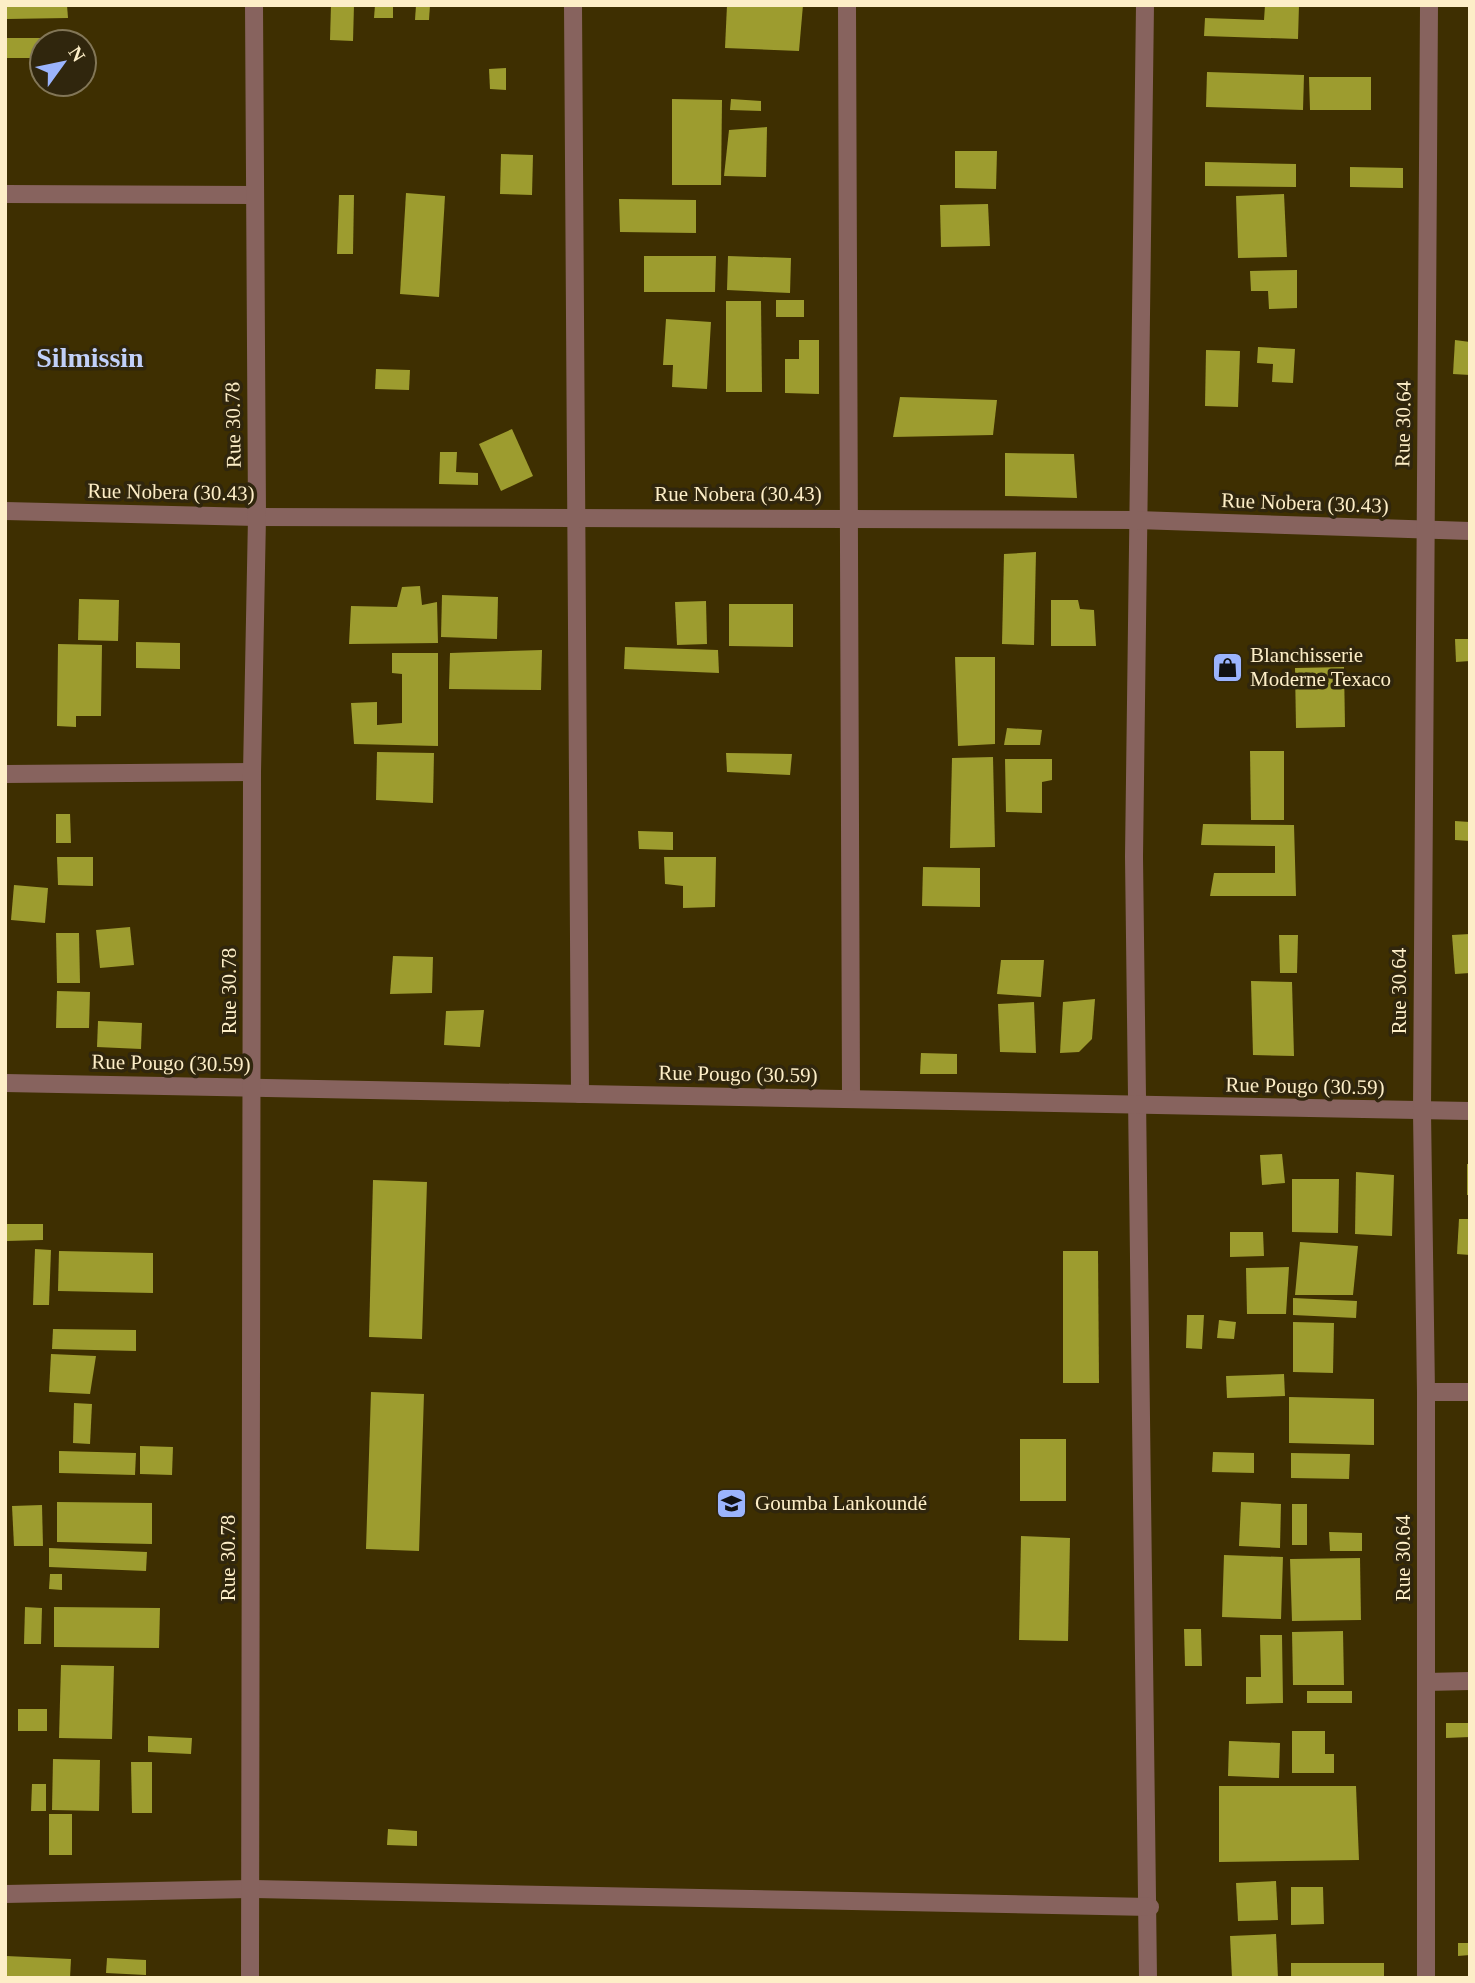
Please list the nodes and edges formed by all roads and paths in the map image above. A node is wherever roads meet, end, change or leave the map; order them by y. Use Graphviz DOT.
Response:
graph roads {
  1 [pos="254,5"];
  2 [pos="573,5"];
  3 [pos="847,5"];
  4 [pos="1145,5"];
  5 [pos="1430,5"];
  6 [pos="5,194"];
  7 [pos="254,195"];
  8 [pos="5,511"];
  9 [pos="577,516"];
  10 [pos="257,517"];
  11 [pos="849,517"];
  12 [pos="1137,520"];
  13 [pos="1424,530"];
  14 [pos="1470,531"];
  15 [pos="252,772"];
  16 [pos="5,774"];
  17 [pos="5,1083"];
  18 [pos="251,1086"];
  19 [pos="580,1094"];
  20 [pos="851,1098"];
  21 [pos="1137,1105"];
  22 [pos="1470,1111"];
  23 [pos="1422,1112"];
  24 [pos="1426,1392"];
  25 [pos="1470,1392"];
  26 [pos="1470,1681"];
  27 [pos="1426,1682"];
  28 [pos="250,1889"];
  29 [pos="5,1894"];
  30 [pos="1150,1907"];
  31 [pos="250,1978"];
  32 [pos="1149,1978"];
  33 [pos="1426,1978"];
  1 -- 7 [label="street, Rue 30.78"];
  2 -- 9 [label="street"];
  3 -- 11 [label="street"];
  4 -- 12 [label="street"];
  5 -- 13 [label="street, Rue 30.64"];
  6 -- 7 [label="street"];
  7 -- 10 [label="street, Rue 30.78"];
  8 -- 10 [label="street, Rue Nobera (30.43)"];
  9 -- 10 [label="street, Rue Nobera (30.43)"];
  9 -- 11 [label="street, Rue Nobera (30.43)"];
  9 -- 19 [label="street"];
  10 -- 15 [label="street, Rue 30.78"];
  11 -- 12 [label="street, Rue Nobera (30.43)"];
  11 -- 20 [label="street"];
  12 -- 13 [label="street, Rue Nobera (30.43)"];
  12 -- 21 [label="street"];
  13 -- 14 [label="street, Rue Nobera (30.43)"];
  13 -- 23 [label="street, Rue 30.64"];
  15 -- 16 [label="street"];
  15 -- 18 [label="street, Rue 30.78"];
  17 -- 18 [label="street, Rue Pougo (30.59)"];
  18 -- 19 [label="street, Rue Pougo (30.59)"];
  18 -- 28 [label="street, Rue 30.78"];
  19 -- 20 [label="street, Rue Pougo (30.59)"];
  20 -- 21 [label="street, Rue Pougo (30.59)"];
  21 -- 23 [label="street, Rue Pougo (30.59)"];
  21 -- 30 [label="street"];
  22 -- 23 [label="street, Rue Pougo (30.59)"];
  23 -- 24 [label="street, Rue 30.64"];
  24 -- 25 [label="street"];
  24 -- 27 [label="street, Rue 30.64"];
  26 -- 27 [label="street"];
  27 -- 33 [label="street, Rue 30.64"];
  28 -- 29 [label="street"];
  28 -- 30 [label="street"];
  28 -- 31 [label="street, Rue 30.78"];
  30 -- 32 [label="street"];
}
